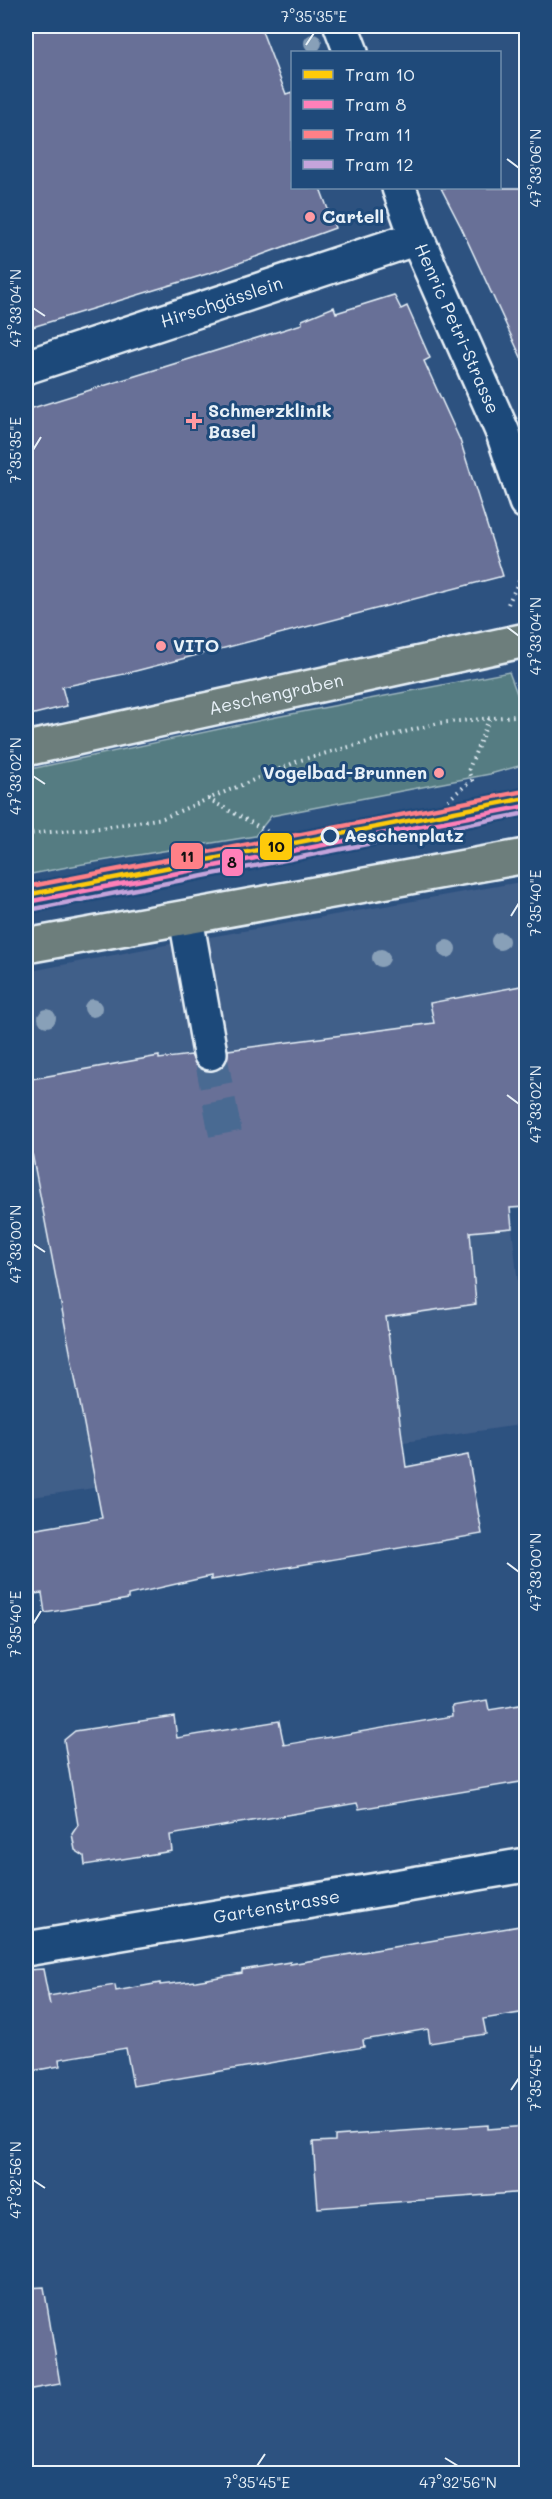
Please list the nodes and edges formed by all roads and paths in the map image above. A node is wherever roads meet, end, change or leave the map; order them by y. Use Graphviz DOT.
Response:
graph roads {
  1 [pos="341,26"];
  2 [pos="351,51"];
  3 [pos="399,189"];
  4 [pos="417,238"];
  5 [pos="26,367"];
  6 [pos="526,502"];
  7 [pos="521,577"];
  8 [pos="506,608"];
  9 [pos="526,640"];
  10 [pos="526,715"];
  11 [pos="491,717"];
  12 [pos="26,748"];
  13 [pos="208,799"];
  14 [pos="448,800"];
  15 [pos="267,831"];
  16 [pos="26,834"];
  17 [pos="526,856"];
  18 [pos="186,918"];
  19 [pos="26,946"];
  20 [pos="210,1053"];
  21 [pos="526,1865"];
  22 [pos="26,1949"];
  1 -- 2 [label="street"];
  3 -- 4 [label="street, Henric Petri-Strasse"];
  4 -- 5 [label="street, Hirschgässlein"];
  4 -- 6 [label="street, Henric Petri-Strasse"];
  7 -- 8 [label="path"];
  9 -- 12 [label="main road, Aeschengraben"];
  10 -- 11 [label="path"];
  11 -- 13 [label="path"];
  11 -- 14 [label="path"];
  13 -- 15 [label="path"];
  13 -- 16 [label="path"];
  17 -- 18 [label="main road"];
  18 -- 19 [label="main road"];
  18 -- 20 [label="street"];
  21 -- 22 [label="street, Gartenstrasse"];
}
